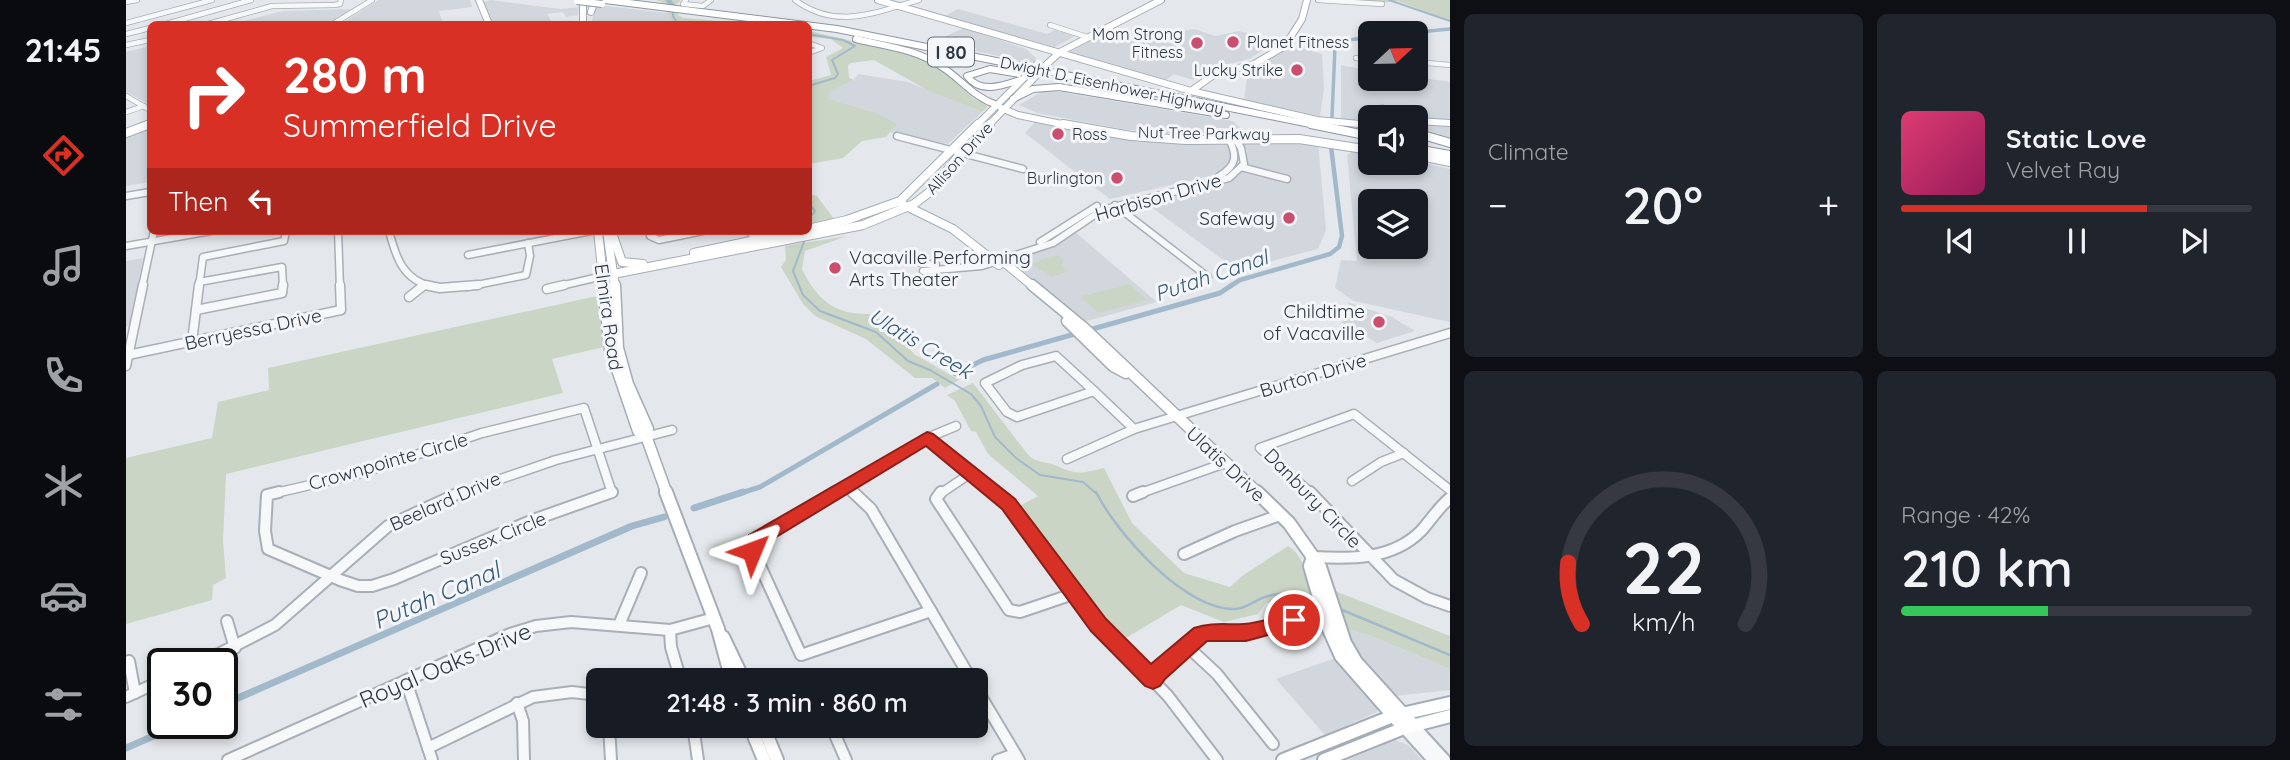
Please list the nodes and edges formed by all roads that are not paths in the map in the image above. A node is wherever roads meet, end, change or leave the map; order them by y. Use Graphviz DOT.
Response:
graph roads {
  1 [pos="136,0"];
  2 [pos="212,0"];
  3 [pos="251,0"];
  4 [pos="372,0"];
  5 [pos="479,0"];
  6 [pos="575,0"];
  7 [pos="685,0"];
  8 [pos="711,0"];
  9 [pos="795,0"];
  10 [pos="878,0"];
  11 [pos="887,0"];
  12 [pos="919,0"];
  13 [pos="1152,0"];
  14 [pos="1161,0"];
  15 [pos="1307,0"];
  16 [pos="1318,0"];
  17 [pos="1334,0"];
  18 [pos="594,1"];
  19 [pos="126,2"];
  20 [pos="341,2"];
  21 [pos="901,6"];
  22 [pos="184,7"];
  23 [pos="681,11"];
  24 [pos="587,14"];
  25 [pos="202,15"];
  26 [pos="178,21"];
  27 [pos="216,21"];
  28 [pos="221,21"];
  29 [pos="338,21"];
  30 [pos="488,21"];
  31 [pos="584,21"];
  32 [pos="588,21"];
  33 [pos="756,21"];
  34 [pos="767,21"];
  35 [pos="126,23"];
  36 [pos="1050,25"];
  37 [pos="812,26"];
  38 [pos="147,29"];
  39 [pos="812,29"];
  40 [pos="823,31"];
  41 [pos="126,34"];
  42 [pos="1085,37"];
  43 [pos="147,41"];
  44 [pos="812,44"];
  45 [pos="126,45"];
  46 [pos="1279,47"];
  47 [pos="812,52"];
  48 [pos="1054,53"];
  49 [pos="1263,57"];
  50 [pos="1428,63"];
  51 [pos="1240,65"];
  52 [pos="1450,65"];
  53 [pos="1230,69"];
  54 [pos="1126,72"];
  55 [pos="1057,76"];
  56 [pos="1027,80"];
  57 [pos="1191,90"];
  58 [pos="126,96"];
  59 [pos="1006,105"];
  60 [pos="147,108"];
  61 [pos="1230,115"];
  62 [pos="126,116"];
  63 [pos="1358,123"];
  64 [pos="1428,123"];
  65 [pos="1450,124"];
  66 [pos="147,127"];
  67 [pos="1358,132"];
  68 [pos="1118,133"];
  69 [pos="126,134"];
  70 [pos="897,136"];
  71 [pos="1231,137"];
  72 [pos="1428,137"];
  73 [pos="1358,143"];
  74 [pos="1450,143"];
  75 [pos="1358,144"];
  76 [pos="1358,145"];
  77 [pos="1428,146"];
  78 [pos="1450,149"];
  79 [pos="952,150"];
  80 [pos="963,152"];
  81 [pos="1428,154"];
  82 [pos="1450,155"];
  83 [pos="1428,157"];
  84 [pos="1450,163"];
  85 [pos="1241,167"];
  86 [pos="1023,169"];
  87 [pos="1287,179"];
  88 [pos="147,193"];
  89 [pos="126,197"];
  90 [pos="898,202"];
  91 [pos="1115,205"];
  92 [pos="907,207"];
  93 [pos="814,230"];
  94 [pos="153,235"];
  95 [pos="187,235"];
  96 [pos="285,235"];
  97 [pos="338,235"];
  98 [pos="389,235"];
  99 [pos="570,235"];
  100 [pos="599,235"];
  101 [pos="608,235"];
  102 [pos="610,235"];
  103 [pos="650,235"];
  104 [pos="683,235"];
  105 [pos="777,235"];
  106 [pos="794,235"];
  107 [pos="755,236"];
  108 [pos="152,242"];
  109 [pos="528,243"];
  110 [pos="126,246"];
  111 [pos="468,255"];
  112 [pos="994,260"];
  113 [pos="646,266"];
  114 [pos="922,267"];
  115 [pos="609,274"];
  116 [pos="1208,276"];
  117 [pos="199,282"];
  118 [pos="424,286"];
  119 [pos="547,289"];
  120 [pos="409,297"];
  121 [pos="617,300"];
  122 [pos="196,310"];
  123 [pos="130,330"];
  124 [pos="1450,333"];
  125 [pos="192,342"];
  126 [pos="128,355"];
  127 [pos="126,366"];
  128 [pos="1095,391"];
  129 [pos="1175,416"];
  130 [pos="956,426"];
  131 [pos="1134,429"];
  132 [pos="672,430"];
  133 [pos="646,436"];
  134 [pos="927,438"];
  135 [pos="599,449"];
  136 [pos="1404,453"];
  137 [pos="1067,459"];
  138 [pos="1225,463"];
  139 [pos="971,473"];
  140 [pos="1352,481"];
  141 [pos="846,486"];
  142 [pos="1450,489"];
  143 [pos="1133,496"];
  144 [pos="1450,498"];
  145 [pos="1280,514"];
  146 [pos="1184,554"];
  147 [pos="1367,556"];
  148 [pos="1313,557"];
  149 [pos="641,573"];
  150 [pos="330,576"];
  151 [pos="1323,592"];
  152 [pos="1076,593"];
  153 [pos="1450,606"];
  154 [pos="931,611"];
  155 [pos="1327,615"];
  156 [pos="713,618"];
  157 [pos="227,621"];
  158 [pos="619,625"];
  159 [pos="670,630"];
  160 [pos="719,633"];
  161 [pos="1345,643"];
  162 [pos="1188,647"];
  163 [pos="235,648"];
  164 [pos="129,661"];
  165 [pos="677,668"];
  166 [pos="727,668"];
  167 [pos="739,668"];
  168 [pos="965,668"];
  169 [pos="1153,679"];
  170 [pos="406,681"];
  171 [pos="147,688"];
  172 [pos="586,694"];
  173 [pos="131,695"];
  174 [pos="1450,702"];
  175 [pos="517,704"];
  176 [pos="988,708"];
  177 [pos="1450,716"];
  178 [pos="1403,720"];
  179 [pos="610,738"];
  180 [pos="695,738"];
  181 [pos="755,738"];
  182 [pos="768,738"];
  183 [pos="836,738"];
  184 [pos="1273,744"];
  185 [pos="428,748"];
  186 [pos="1017,757"];
  187 [pos="228,760"];
  188 [pos="432,760"];
  189 [pos="524,760"];
  190 [pos="611,760"];
  191 [pos="698,760"];
  192 [pos="764,760"];
  193 [pos="777,760"];
  194 [pos="846,760"];
  195 [pos="998,760"];
  196 [pos="1217,760"];
  197 [pos="1283,760"];
  198 [pos="1324,760"];
  199 [pos="1433,760"];
  200 [pos="1445,760"];
  1 -- 19 [label="street"];
  2 -- 22 [label="street"];
  3 -- 25 [label="street"];
  4 -- 29 [label="street"];
  5 -- 30 [label="main road"];
  6 -- 18 [label="highway, Dwight D. Eisenhower Highway / I 80, bridge"];
  7 -- 8 [label="street"];
  9 -- 21 [label="street"];
  10 -- 21 [label="main road"];
  11 -- 21 [label="main road"];
  12 -- 21 [label="street"];
  13 -- 42 [label="main road, Allison Drive"];
  14 -- 42 [label="main road, Allison Drive"];
  15 -- 46 [label="main road"];
  16 -- 17 [label="street"];
  18 -- 23 [label="highway, Dwight D. Eisenhower Highway / I 80"];
  18 -- 24 [label="main road"];
  18 -- 24 [label="main road"];
  20 -- 28 [label="street"];
  21 -- 48 [label="main road"];
  21 -- 48 [label="main road"];
  22 -- 25 [label="street"];
  22 -- 35 [label="street"];
  23 -- 33 [label="highway, Dwight D. Eisenhower Highway / I 80"];
  23 -- 34 [label="highway, Dwight D. Eisenhower Highway / I 80"];
  24 -- 31 [label="main road"];
  24 -- 32 [label="main road"];
  25 -- 26 [label="street"];
  25 -- 27 [label="street"];
  36 -- 42 [label="street"];
  37 -- 55 [label="highway, Dwight D. Eisenhower Highway / I 80"];
  38 -- 41 [label="street"];
  39 -- 40 [label="highway, Dwight D. Eisenhower Highway / I 80"];
  40 -- 55 [label="highway, Dwight D. Eisenhower Highway / I 80"];
  40 -- 59 [label="highway"];
  42 -- 48 [label="main road, Allison Drive"];
  43 -- 45 [label="street"];
  44 -- 47 [label="street"];
  46 -- 49 [label="main road"];
  46 -- 49 [label="main road"];
  48 -- 54 [label="main road"];
  48 -- 54 [label="main road"];
  48 -- 56 [label="main road, Allison Drive, bridge"];
  48 -- 56 [label="main road, Allison Drive, bridge"];
  49 -- 51 [label="main road"];
  49 -- 53 [label="main road"];
  50 -- 52 [label="street"];
  51 -- 53 [label="main road"];
  51 -- 57 [label="main road"];
  53 -- 57 [label="main road"];
  54 -- 57 [label="main road"];
  54 -- 57 [label="main road"];
  55 -- 56 [label="highway"];
  55 -- 57 [label="highway"];
  55 -- 61 [label="highway, Dwight D. Eisenhower Highway / I 80"];
  55 -- 67 [label="highway, Dwight D. Eisenhower Highway / I 80"];
  56 -- 59 [label="main road, Allison Drive"];
  56 -- 59 [label="main road, Allison Drive"];
  57 -- 63 [label="main road"];
  58 -- 60 [label="street"];
  59 -- 61 [label="highway"];
  59 -- 68 [label="main road, Nut Tree Parkway"];
  59 -- 68 [label="main road, Nut Tree Parkway"];
  59 -- 79 [label="main road, Allison Drive"];
  59 -- 80 [label="main road, Allison Drive"];
  60 -- 62 [label="street"];
  61 -- 73 [label="highway, Dwight D. Eisenhower Highway / I 80"];
  64 -- 65 [label="main road"];
  66 -- 69 [label="main road"];
  68 -- 71 [label="main road, Nut Tree Parkway"];
  68 -- 71 [label="main road, Nut Tree Parkway"];
  70 -- 79 [label="street"];
  71 -- 75 [label="main road, Nut Tree Parkway"];
  71 -- 76 [label="main road, Nut Tree Parkway"];
  71 -- 85 [label="street, Harbison Drive"];
  71 -- 112 [label="street, Harbison Drive"];
  72 -- 74 [label="highway"];
  77 -- 78 [label="highway"];
  79 -- 80 [label="street"];
  79 -- 90 [label="main road, Allison Drive"];
  80 -- 86 [label="street"];
  80 -- 92 [label="main road, Allison Drive"];
  81 -- 82 [label="highway"];
  83 -- 84 [label="main road"];
  85 -- 87 [label="street"];
  85 -- 91 [label="street, Harbison Drive"];
  88 -- 89 [label="street"];
  90 -- 92 [label="main road, Ulatis Drive"];
  90 -- 93 [label="main road, Allison Drive"];
  91 -- 112 [label="street, Harbison Drive"];
  91 -- 116 [label="street"];
  92 -- 93 [label="main road, Allison Drive"];
  92 -- 112 [label="main road, Ulatis Drive"];
  94 -- 108 [label="street"];
  95 -- 108 [label="street"];
  96 -- 117 [label="street"];
  97 -- 125 [label="street, Berryessa Drive"];
  98 -- 118 [label="street"];
  99 -- 109 [label="street"];
  100 -- 115 [label="main road, Elmira Road"];
  101 -- 115 [label="main road, Elmira Road"];
  102 -- 113 [label="main road"];
  103 -- 104 [label="street"];
  105 -- 107 [label="main road, Allison Drive"];
  106 -- 113 [label="main road, Allison Drive"];
  107 -- 113 [label="main road, Allison Drive"];
  108 -- 110 [label="street"];
  108 -- 123 [label="street"];
  109 -- 111 [label="street"];
  109 -- 118 [label="street"];
  112 -- 114 [label="street, Harbison Drive"];
  112 -- 129 [label="main road, Ulatis Drive"];
  113 -- 115 [label="main road, Allison Drive"];
  113 -- 121 [label="main road"];
  115 -- 119 [label="street, Allison Drive"];
  115 -- 121 [label="main road, Elmira Road"];
  115 -- 133 [label="main road, Elmira Road"];
  117 -- 122 [label="street"];
  117 -- 122 [label="street"];
  118 -- 120 [label="street"];
  121 -- 133 [label="main road, Elmira Road"];
  122 -- 125 [label="street"];
  123 -- 126 [label="street"];
  124 -- 129 [label="street, Burton Drive"];
  125 -- 126 [label="street, Berryessa Drive"];
  126 -- 127 [label="street"];
  128 -- 128 [label="street"];
  128 -- 131 [label="street"];
  129 -- 131 [label="street, Burton Drive"];
  129 -- 138 [label="main road, Ulatis Drive"];
  130 -- 134 [label="street"];
  131 -- 137 [label="street, Burton Drive"];
  132 -- 133 [label="street, Beelard Drive"];
  133 -- 135 [label="street, Beelard Drive"];
  133 -- 156 [label="main road, Elmira Road"];
  134 -- 139 [label="street"];
  134 -- 141 [label="street"];
  135 -- 150 [label="street, Beelard Drive"];
  135 -- 150 [label="street, Sussex Circle"];
  135 -- 150 [label="street, Crownpointe Circle"];
  136 -- 140 [label="street"];
  136 -- 142 [label="street, Danbury Circle"];
  136 -- 147 [label="street, Danbury Circle"];
  138 -- 143 [label="street"];
  138 -- 145 [label="main road, Ulatis Drive"];
  139 -- 152 [label="street"];
  139 -- 152 [label="street"];
  141 -- 154 [label="street"];
  141 -- 154 [label="street"];
  144 -- 147 [label="street"];
  145 -- 146 [label="street"];
  145 -- 148 [label="main road, Ulatis Drive"];
  147 -- 148 [label="street"];
  147 -- 153 [label="street"];
  148 -- 151 [label="main road, Ulatis Drive"];
  149 -- 158 [label="street"];
  150 -- 163 [label="street, Beelard Drive"];
  151 -- 155 [label="main road, Ulatis Drive"];
  151 -- 155 [label="main road, Ulatis Drive"];
  152 -- 169 [label="street"];
  154 -- 168 [label="street"];
  155 -- 161 [label="main road, Ulatis Drive"];
  155 -- 161 [label="main road"];
  155 -- 162 [label="street"];
  155 -- 178 [label="main road, Ulatis Drive"];
  156 -- 159 [label="street, Royal Oaks Drive"];
  156 -- 160 [label="main road, Elmira Road"];
  157 -- 163 [label="street"];
  158 -- 159 [label="street, Royal Oaks Drive"];
  158 -- 170 [label="street, Royal Oaks Drive"];
  159 -- 165 [label="street"];
  160 -- 166 [label="main road, Elmira Road"];
  160 -- 167 [label="main road, Elmira Road"];
  161 -- 178 [label="main road, Ulatis Drive"];
  162 -- 169 [label="street"];
  162 -- 184 [label="street"];
  164 -- 173 [label="street"];
  169 -- 196 [label="street"];
  170 -- 185 [label="street"];
  170 -- 187 [label="street, Royal Oaks Drive"];
  171 -- 173 [label="street"];
  172 -- 175 [label="street"];
  174 -- 178 [label="main road"];
  175 -- 185 [label="street"];
  175 -- 189 [label="street"];
  176 -- 186 [label="street"];
  177 -- 178 [label="main road"];
  178 -- 197 [label="main road"];
  178 -- 198 [label="main road"];
  178 -- 199 [label="street, Ulatis Drive"];
  178 -- 200 [label="street, Ulatis Drive"];
  179 -- 190 [label="street"];
  180 -- 191 [label="street"];
  181 -- 192 [label="main road"];
  182 -- 193 [label="main road"];
  183 -- 194 [label="street"];
  185 -- 188 [label="street"];
  186 -- 195 [label="street"];
}
